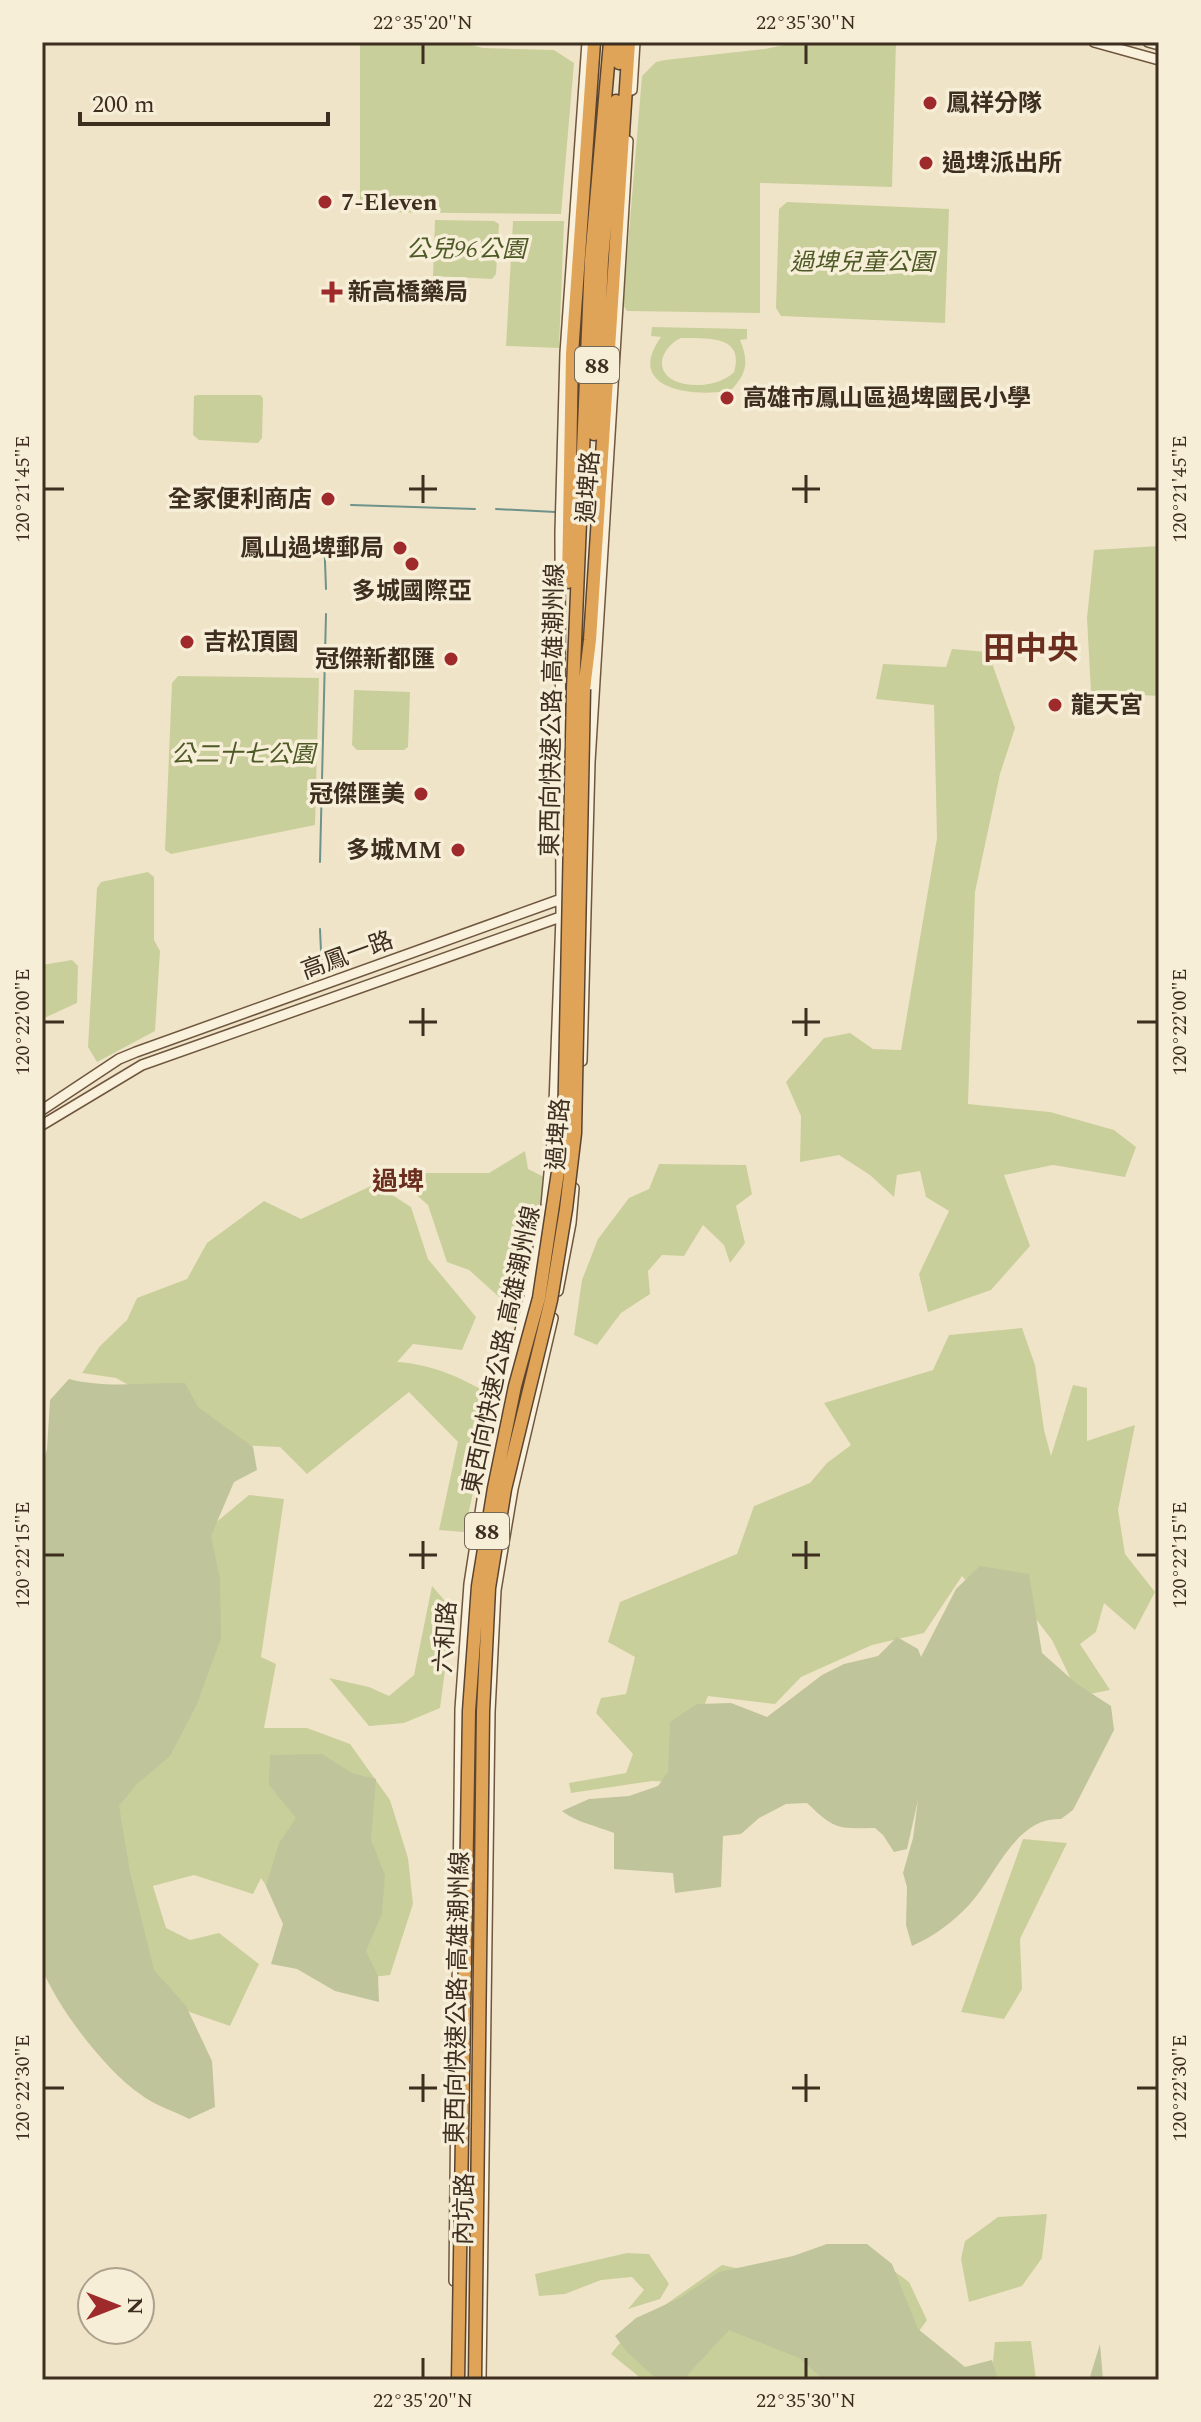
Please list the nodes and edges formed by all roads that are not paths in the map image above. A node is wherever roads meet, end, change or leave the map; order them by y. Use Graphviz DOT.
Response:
graph roads {
  1 [pos="587,42"];
  2 [pos="594,42"];
  3 [pos="610,42"];
  4 [pos="621,42"];
  5 [pos="632,42"];
  6 [pos="1094,42"];
  7 [pos="1148,42"];
  8 [pos="1159,45"];
  9 [pos="1159,60"];
  10 [pos="579,689"];
  11 [pos="588,885"];
  12 [pos="561,900"];
  13 [pos="588,905"];
  14 [pos="561,917"];
  15 [pos="42,1110"];
  16 [pos="42,1125"];
  17 [pos="519,1338"];
  18 [pos="542,1363"];
  19 [pos="487,1942"];
  20 [pos="458,1943"];
  21 [pos="456,2380"];
  22 [pos="475,2380"];
  23 [pos="481,2380"];
  1 -- 12 [label="main road, 過埤路"];
  2 -- 10 [label="highway"];
  3 -- 10 [label="highway, 東西向快速公路 高雄潮州線 / 88"];
  4 -- 10 [label="highway, 東西向快速公路 高雄潮州線 / 88"];
  5 -- 10 [label="highway"];
  5 -- 11 [label="main road, 過埤路"];
  6 -- 9 [label="main road"];
  7 -- 8 [label="main road"];
  10 -- 21 [label="highway, 東西向快速公路 高雄潮州線 / 88, bridge"];
  10 -- 22 [label="highway, 東西向快速公路 高雄潮州線 / 88, bridge"];
  11 -- 12 [label="main road, 高鳳一路"];
  11 -- 13 [label="main road, 過埤路"];
  12 -- 14 [label="main road, 過埤路"];
  12 -- 15 [label="main road, 高鳳一路"];
  13 -- 14 [label="main road, 高鳳一路"];
  13 -- 18 [label="main road, 過埤路"];
  14 -- 16 [label="main road, 高鳳一路"];
  14 -- 17 [label="main road, 過埤路"];
  17 -- 20 [label="main road, 六和路"];
  18 -- 19 [label="main road, 六和路"];
  19 -- 23 [label="main road, 內坑路"];
  20 -- 21 [label="main road, 內坑路"];
}
